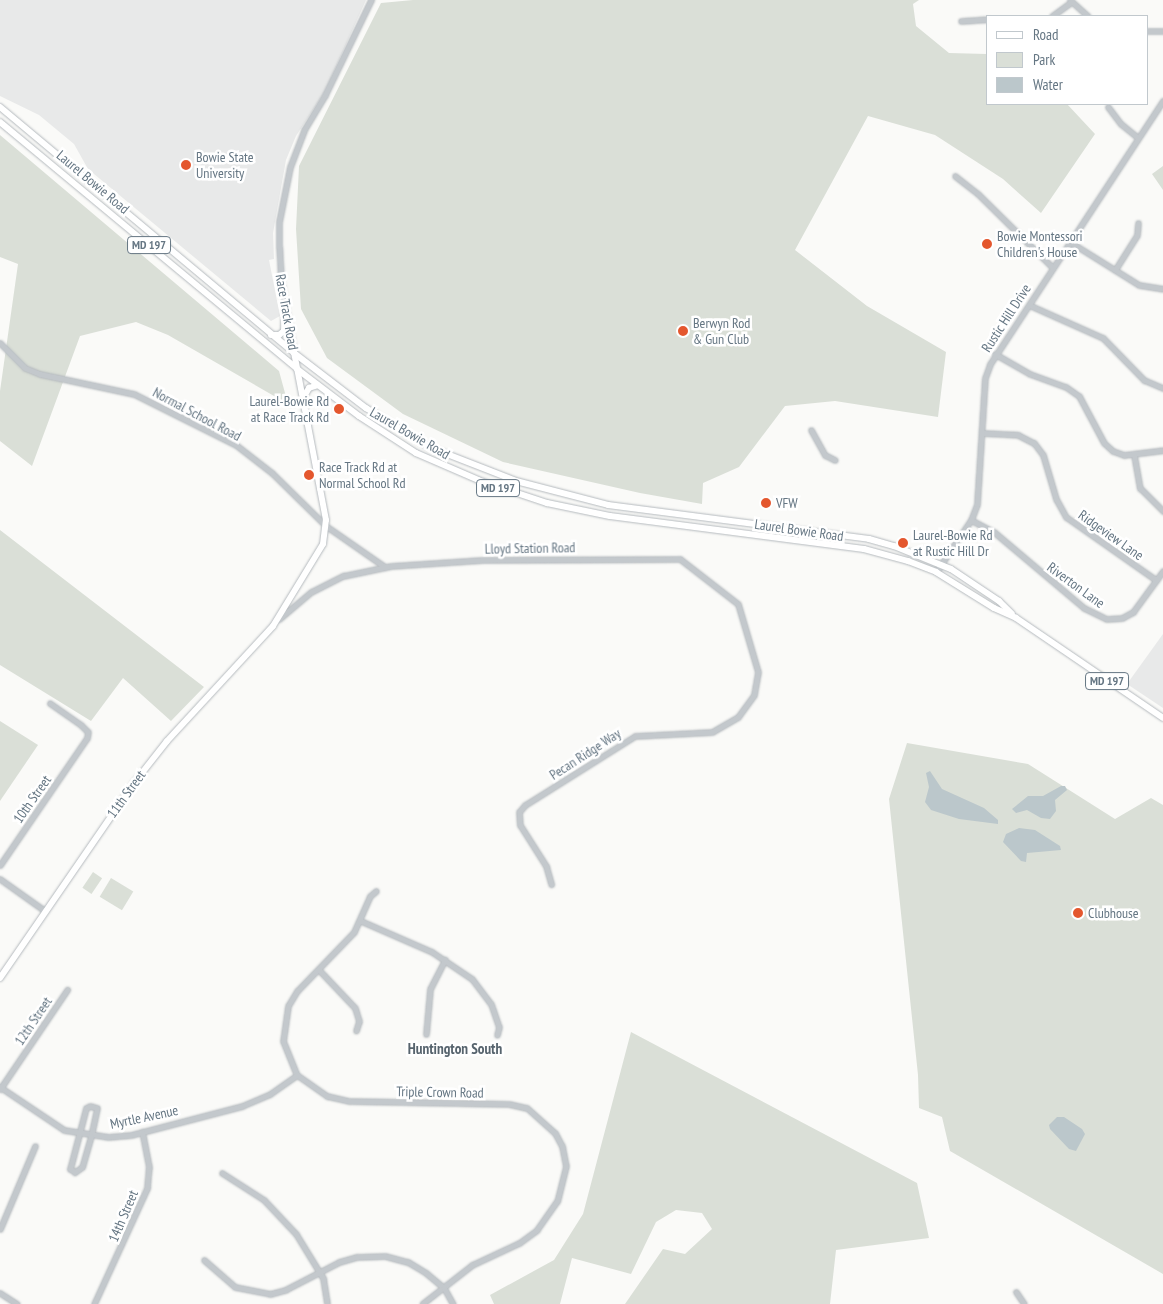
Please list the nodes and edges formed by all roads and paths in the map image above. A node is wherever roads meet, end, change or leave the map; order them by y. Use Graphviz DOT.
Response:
graph roads {
  1 [pos="371,0"];
  2 [pos="1071,1"];
  3 [pos="1053,15"];
  4 [pos="1087,15"];
  5 [pos="986,19"];
  6 [pos="961,21"];
  7 [pos="1148,31"];
  8 [pos="1163,31"];
  9 [pos="1162,103"];
  10 [pos="1108,107"];
  11 [pos="0,108"];
  12 [pos="0,122"];
  13 [pos="1138,138"];
  14 [pos="955,176"];
  15 [pos="1138,223"];
  16 [pos="1070,242"];
  17 [pos="1052,268"];
  18 [pos="1115,270"];
  19 [pos="1163,289"];
  20 [pos="285,305"];
  21 [pos="1029,305"];
  22 [pos="272,335"];
  23 [pos="0,344"];
  24 [pos="294,353"];
  25 [pos="995,354"];
  26 [pos="297,369"];
  27 [pos="318,385"];
  28 [pos="1163,388"];
  29 [pos="303,400"];
  30 [pos="811,430"];
  31 [pos="983,433"];
  32 [pos="1163,450"];
  33 [pos="1134,455"];
  34 [pos="834,460"];
  35 [pos="1163,511"];
  36 [pos="970,520"];
  37 [pos="326,526"];
  38 [pos="941,564"];
  39 [pos="384,567"];
  40 [pos="1163,571"];
  41 [pos="936,572"];
  42 [pos="1156,580"];
  43 [pos="1016,618"];
  44 [pos="273,626"];
  45 [pos="754,653"];
  46 [pos="50,703"];
  47 [pos="1163,718"];
  48 [pos="0,865"];
  49 [pos="0,879"];
  50 [pos="551,884"];
  51 [pos="376,891"];
  52 [pos="45,911"];
  53 [pos="360,921"];
  54 [pos="445,960"];
  55 [pos="319,970"];
  56 [pos="0,978"];
  57 [pos="67,990"];
  58 [pos="356,1031"];
  59 [pos="426,1034"];
  60 [pos="497,1035"];
  61 [pos="297,1075"];
  62 [pos="0,1088"];
  63 [pos="142,1132"];
  64 [pos="78,1134"];
  65 [pos="91,1136"];
  66 [pos="35,1146"];
  67 [pos="222,1173"];
  68 [pos="0,1229"];
  69 [pos="204,1260"];
  70 [pos="319,1271"];
  71 [pos="444,1288"];
  72 [pos="1016,1292"];
  73 [pos="0,1293"];
  74 [pos="16,1304"];
  75 [pos="94,1304"];
  76 [pos="327,1304"];
  77 [pos="422,1304"];
  78 [pos="453,1304"];
  79 [pos="1024,1304"];
  1 -- 20 [label="street, Race Track Road"];
  2 -- 3 [label="street"];
  2 -- 4 [label="street"];
  5 -- 6 [label="street"];
  7 -- 8 [label="street"];
  9 -- 13 [label="street, Rustic Hill Drive"];
  10 -- 13 [label="street"];
  11 -- 22 [label="main road, Laurel Bowie Road / MD 197"];
  12 -- 26 [label="main road, Laurel Bowie Road / MD 197"];
  13 -- 16 [label="street, Rustic Hill Drive"];
  14 -- 17 [label="street"];
  15 -- 18 [label="street"];
  16 -- 17 [label="street, Rustic Hill Drive"];
  16 -- 18 [label="street"];
  17 -- 21 [label="street, Rustic Hill Drive"];
  18 -- 19 [label="street"];
  20 -- 22 [label="main road"];
  20 -- 24 [label="street, Race Track Road"];
  21 -- 25 [label="street, Rustic Hill Drive"];
  21 -- 28 [label="street"];
  22 -- 24 [label="main road, Laurel Bowie Road / MD 197"];
  23 -- 37 [label="street, Normal School Road"];
  24 -- 26 [label="main road, Race Track Road"];
  24 -- 38 [label="main road, Laurel Bowie Road / MD 197"];
  25 -- 31 [label="street, Rustic Hill Drive"];
  25 -- 33 [label="street"];
  26 -- 27 [label="main road, Laurel Bowie Road / MD 197"];
  26 -- 29 [label="main road, Race Track Road"];
  27 -- 29 [label="main road"];
  27 -- 41 [label="main road, Laurel Bowie Road / MD 197"];
  29 -- 37 [label="main road, Race Track Road"];
  30 -- 34 [label="street"];
  31 -- 36 [label="street, Rustic Hill Drive"];
  31 -- 42 [label="street, Ridgeview Lane"];
  32 -- 33 [label="street"];
  33 -- 35 [label="street"];
  36 -- 38 [label="street, Rustic Hill Drive"];
  36 -- 42 [label="street, Riverton Lane"];
  37 -- 39 [label="street, Normal School Road"];
  37 -- 44 [label="main road, Race Track Road"];
  38 -- 41 [label="street, Rustic Hill Drive"];
  38 -- 43 [label="main road, Laurel Bowie Road / MD 197"];
  39 -- 44 [label="street, Lloyd Station Road"];
  39 -- 45 [label="street, Lloyd Station Road"];
  40 -- 42 [label="street, Riverton Lane"];
  41 -- 43 [label="main road, Laurel Bowie Road / MD 197"];
  43 -- 47 [label="main road, Laurel Bowie Road / MD 197"];
  44 -- 52 [label="main road, 11th Street"];
  45 -- 50 [label="street, Pecan Ridge Way"];
  46 -- 48 [label="street, 10th Street"];
  49 -- 52 [label="street"];
  51 -- 53 [label="street, Triple Crown Road"];
  52 -- 56 [label="main road, 11th Street"];
  53 -- 54 [label="street"];
  53 -- 55 [label="street, Triple Crown Road"];
  54 -- 59 [label="street"];
  54 -- 60 [label="street"];
  55 -- 58 [label="street"];
  55 -- 61 [label="street, Triple Crown Road"];
  57 -- 62 [label="street, 12th Street"];
  61 -- 63 [label="street, Myrtle Avenue"];
  61 -- 71 [label="street, Triple Crown Road"];
  62 -- 64 [label="street, Myrtle Avenue"];
  63 -- 65 [label="street, Myrtle Avenue"];
  63 -- 75 [label="street, 14th Street"];
  64 -- 65 [label="street, Myrtle Avenue"];
  64 -- 65 [label="street"];
  64 -- 65 [label="street"];
  66 -- 68 [label="street"];
  67 -- 70 [label="street"];
  69 -- 70 [label="street"];
  70 -- 71 [label="street"];
  70 -- 76 [label="street"];
  71 -- 77 [label="street, Triple Crown Road"];
  71 -- 78 [label="street"];
  72 -- 79 [label="street"];
  73 -- 74 [label="street"];
}
